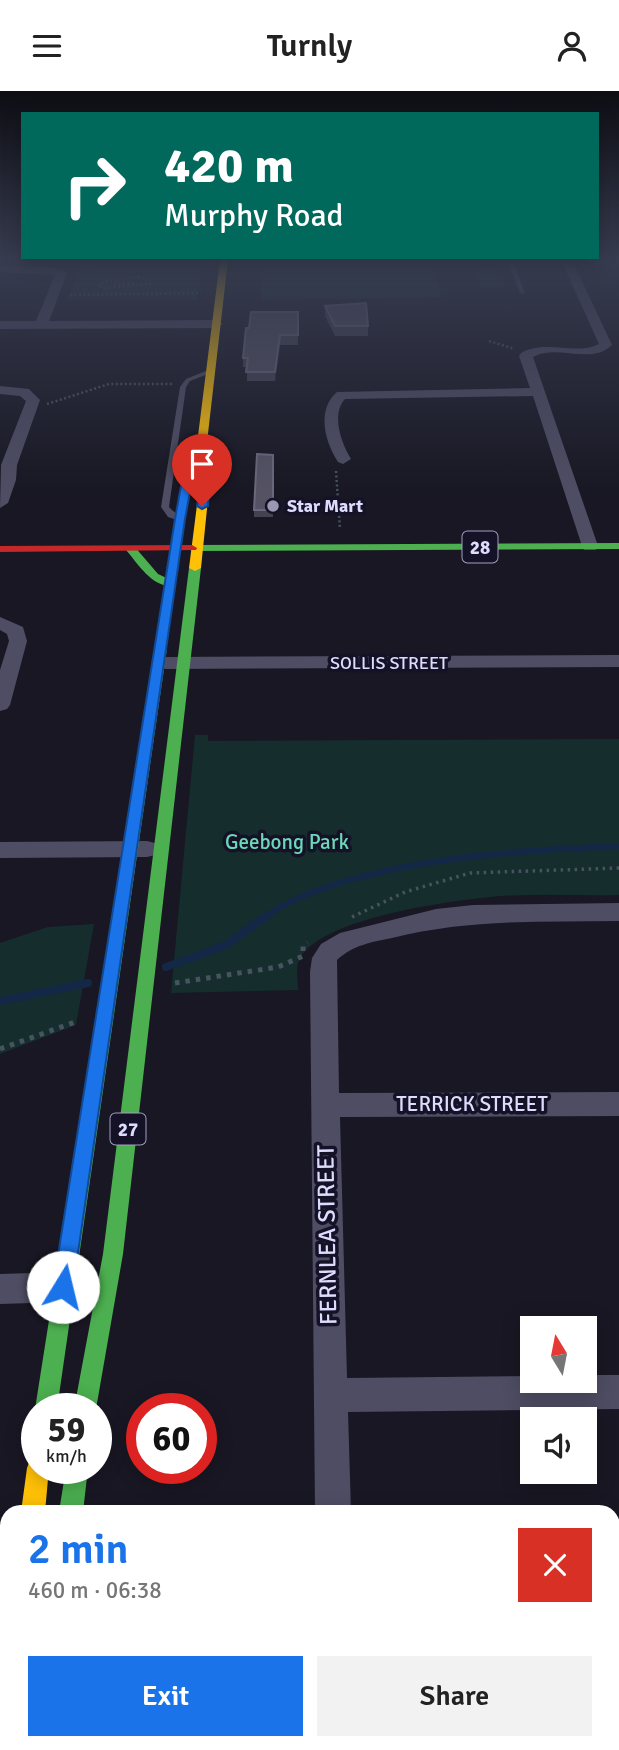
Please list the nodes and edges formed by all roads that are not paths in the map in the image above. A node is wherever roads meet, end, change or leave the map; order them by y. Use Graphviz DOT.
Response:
graph roads {
  1 [pos="215,337"];
  2 [pos="604,337"];
  3 [pos="597,350"];
  4 [pos="612,361"];
  5 [pos="211,371"];
  6 [pos="0,390"];
  7 [pos="538,392"];
  8 [pos="343,459"];
  9 [pos="199,468"];
  10 [pos="0,503"];
  11 [pos="180,519"];
  12 [pos="590,546"];
  13 [pos="619,546"];
  14 [pos="130,548"];
  15 [pos="175,548"];
  16 [pos="197,548"];
  17 [pos="0,549"];
  18 [pos="0,623"];
  19 [pos="164,630"];
  20 [pos="619,661"];
  21 [pos="159,663"];
  22 [pos="183,664"];
  23 [pos="0,705"];
  24 [pos="129,849"];
  25 [pos="161,849"];
  26 [pos="0,850"];
  27 [pos="619,912"];
  28 [pos="619,1104"];
  29 [pos="325,1105"];
  30 [pos="63,1287"];
  31 [pos="0,1289"];
  32 [pos="619,1392"];
  33 [pos="48,1393"];
  34 [pos="88,1393"];
  35 [pos="330,1395"];
  36 [pos="36,1484"];
  37 [pos="75,1484"];
  38 [pos="34,1505"];
  39 [pos="72,1505"];
  40 [pos="333,1505"];
  1 -- 5 [label="main road, 27"];
  2 -- 3 [label="street"];
  3 -- 4 [label="street"];
  3 -- 7 [label="street"];
  5 -- 9 [label="main road, 27"];
  5 -- 11 [label="lane"];
  6 -- 10 [label="street"];
  7 -- 8 [label="street"];
  7 -- 12 [label="street"];
  9 -- 11 [label="main road, 27"];
  9 -- 16 [label="main road, 27"];
  11 -- 15 [label="main road, 27"];
  12 -- 13 [label="main road, 28"];
  12 -- 16 [label="main road, 28"];
  14 -- 15 [label="main road, 28"];
  14 -- 15 [label="main road, 27"];
  14 -- 17 [label="main road, 28"];
  15 -- 16 [label="main road, 28"];
  16 -- 22 [label="main road, 27"];
  18 -- 23 [label="street"];
  19 -- 21 [label="main road, 27"];
  20 -- 22 [label="street, SOLLIS STREET"];
  21 -- 22 [label="street, SOLLIS STREET"];
  21 -- 24 [label="main road, 27"];
  22 -- 25 [label="main road, 27"];
  24 -- 25 [label="street"];
  24 -- 26 [label="street"];
  24 -- 30 [label="main road, 27"];
  25 -- 34 [label="main road, 27"];
  27 -- 29 [label="street, FERNLEA STREET"];
  28 -- 29 [label="street, TERRICK STREET"];
  29 -- 35 [label="street, FERNLEA STREET"];
  30 -- 31 [label="street"];
  30 -- 33 [label="main road, 27"];
  32 -- 35 [label="street"];
  35 -- 40 [label="street, FERNLEA STREET"];
  36 -- 38 [label="main road"];
  37 -- 39 [label="main road"];
}
